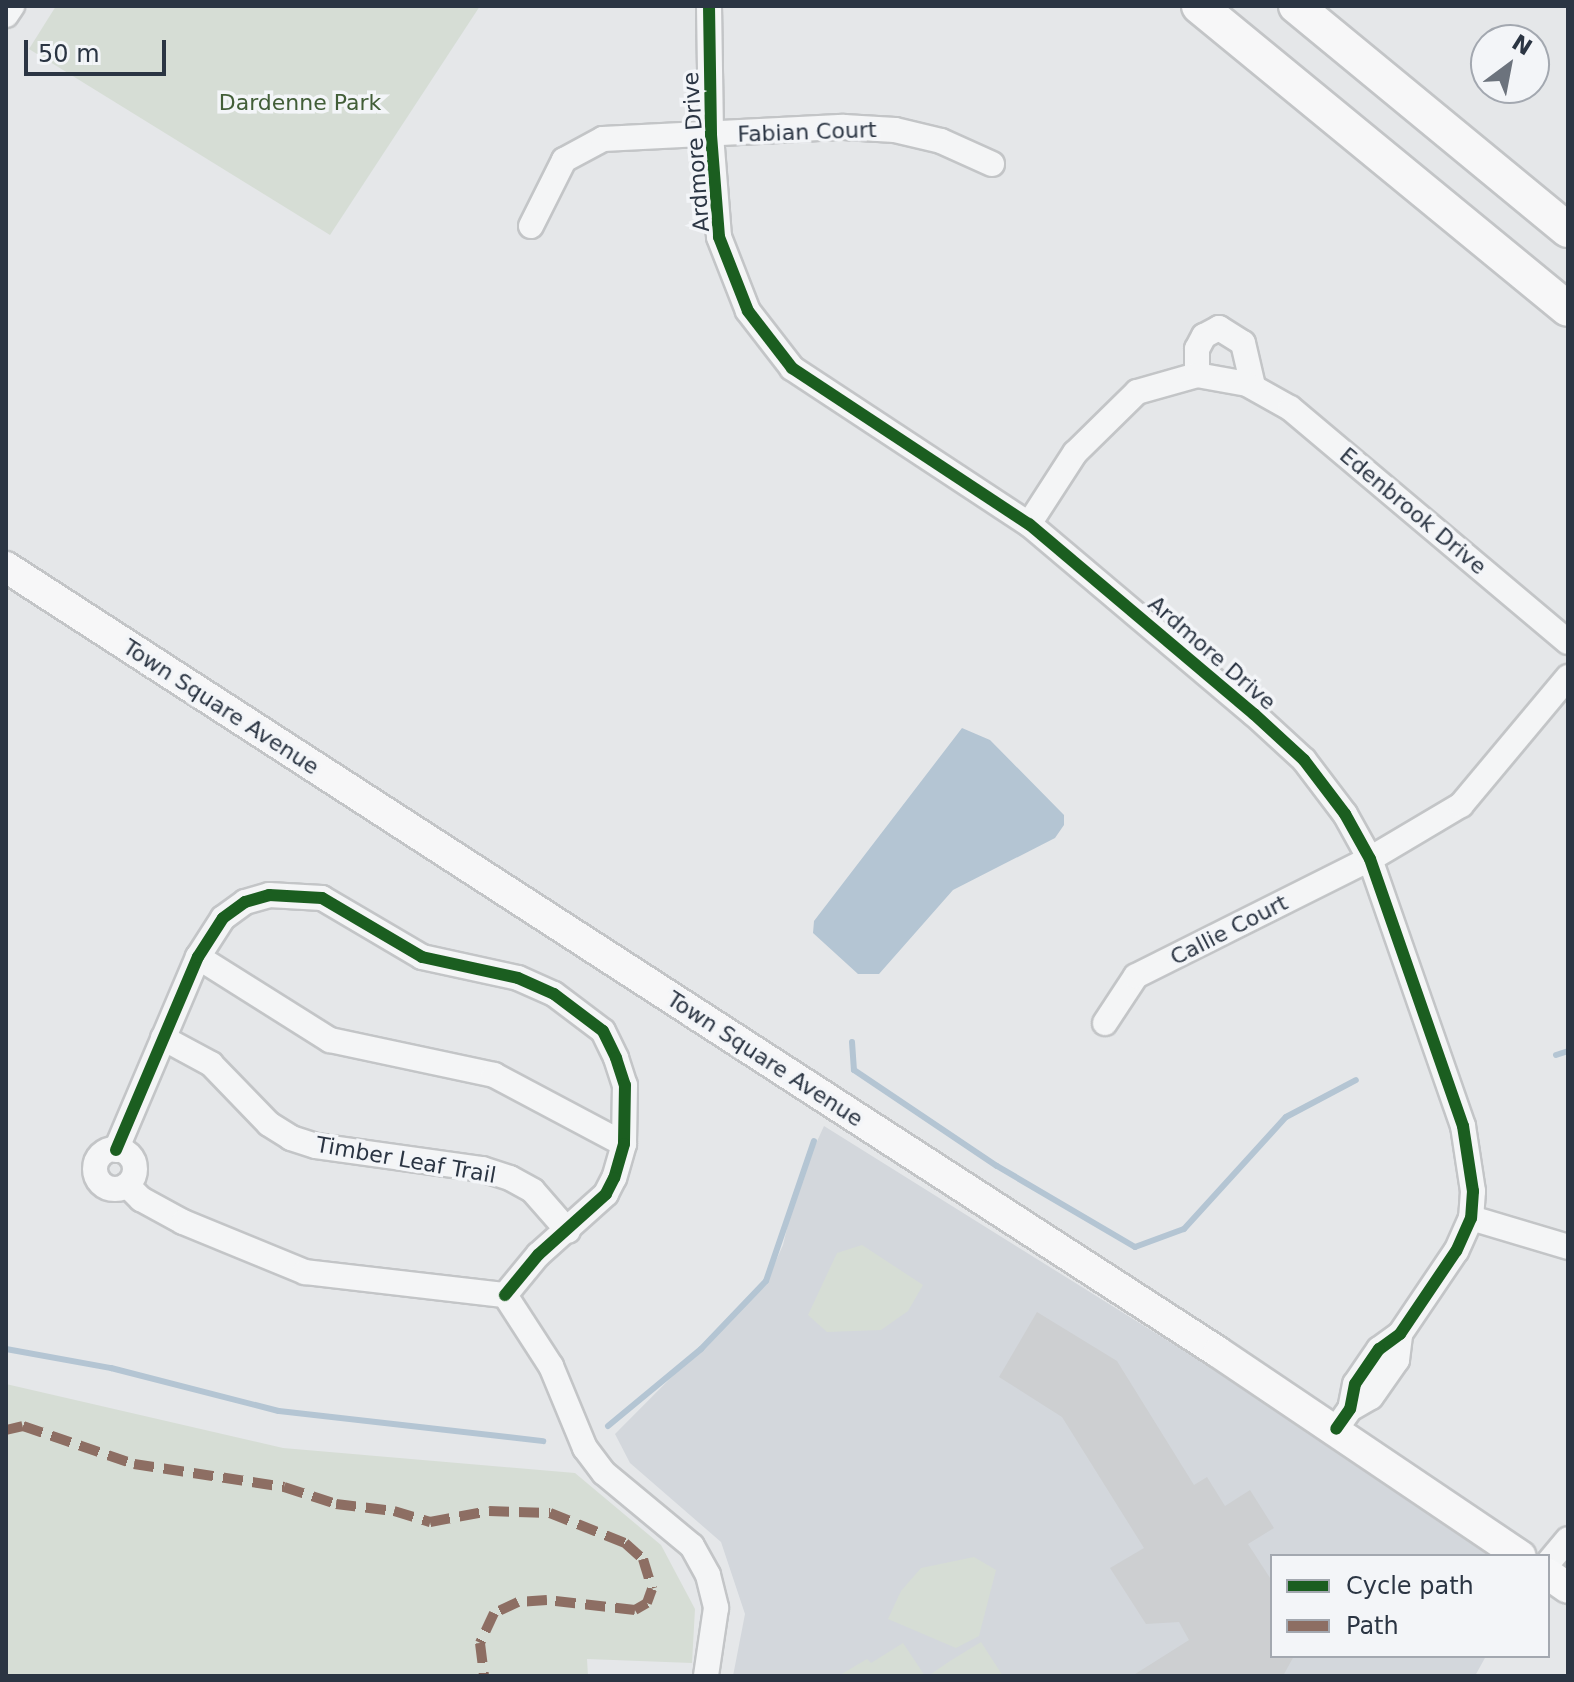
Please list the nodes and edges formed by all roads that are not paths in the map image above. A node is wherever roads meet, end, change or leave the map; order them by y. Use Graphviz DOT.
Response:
graph roads {
  1 [pos="12,6"];
  2 [pos="709,6"];
  3 [pos="1199,6"];
  4 [pos="1296,6"];
  5 [pos="6,15"];
  6 [pos="711,135"];
  7 [pos="992,164"];
  8 [pos="531,226"];
  9 [pos="1568,230"];
  10 [pos="1568,309"];
  11 [pos="1197,375"];
  12 [pos="1253,386"];
  13 [pos="1029,524"];
  14 [pos="6,567"];
  15 [pos="1568,642"];
  16 [pos="1568,677"];
  17 [pos="1370,859"];
  18 [pos="198,957"];
  19 [pos="1105,1023"];
  20 [pos="163,1038"];
  21 [pos="624,1144"];
  22 [pos="1471,1218"];
  23 [pos="568,1231"];
  24 [pos="1568,1247"];
  25 [pos="505,1295"];
  26 [pos="1343,1419"];
  27 [pos="1568,1539"];
  28 [pos="1518,1554"];
  29 [pos="1550,1561"];
  30 [pos="1550,1575"];
  31 [pos="1568,1588"];
  32 [pos="706,1676"];
  1 -- 5 [label="street"];
  2 -- 6 [label="street, Ardmore Drive"];
  3 -- 10 [label="highway"];
  4 -- 9 [label="highway"];
  6 -- 7 [label="street, Fabian Court"];
  6 -- 8 [label="street, Fabian Court"];
  6 -- 13 [label="street, Ardmore Drive"];
  11 -- 12 [label="street, Edenbrook Drive"];
  11 -- 12 [label="street"];
  11 -- 13 [label="street, Edenbrook Drive"];
  12 -- 15 [label="street, Edenbrook Drive"];
  13 -- 17 [label="street, Ardmore Drive"];
  14 -- 26 [label="main road, Town Square Avenue"];
  16 -- 17 [label="street, Callie Court"];
  17 -- 19 [label="street, Callie Court"];
  17 -- 22 [label="street, Ardmore Drive"];
  18 -- 20 [label="street"];
  18 -- 21 [label="street"];
  18 -- 21 [label="street"];
  20 -- 23 [label="street, Timber Leaf Trail"];
  20 -- 25 [label="street"];
  21 -- 23 [label="street"];
  22 -- 24 [label="street"];
  22 -- 26 [label="street"];
  23 -- 25 [label="street"];
  25 -- 32 [label="street"];
  26 -- 28 [label="main road, Town Square Avenue"];
  27 -- 29 [label="street"];
  30 -- 31 [label="main road"];
}
